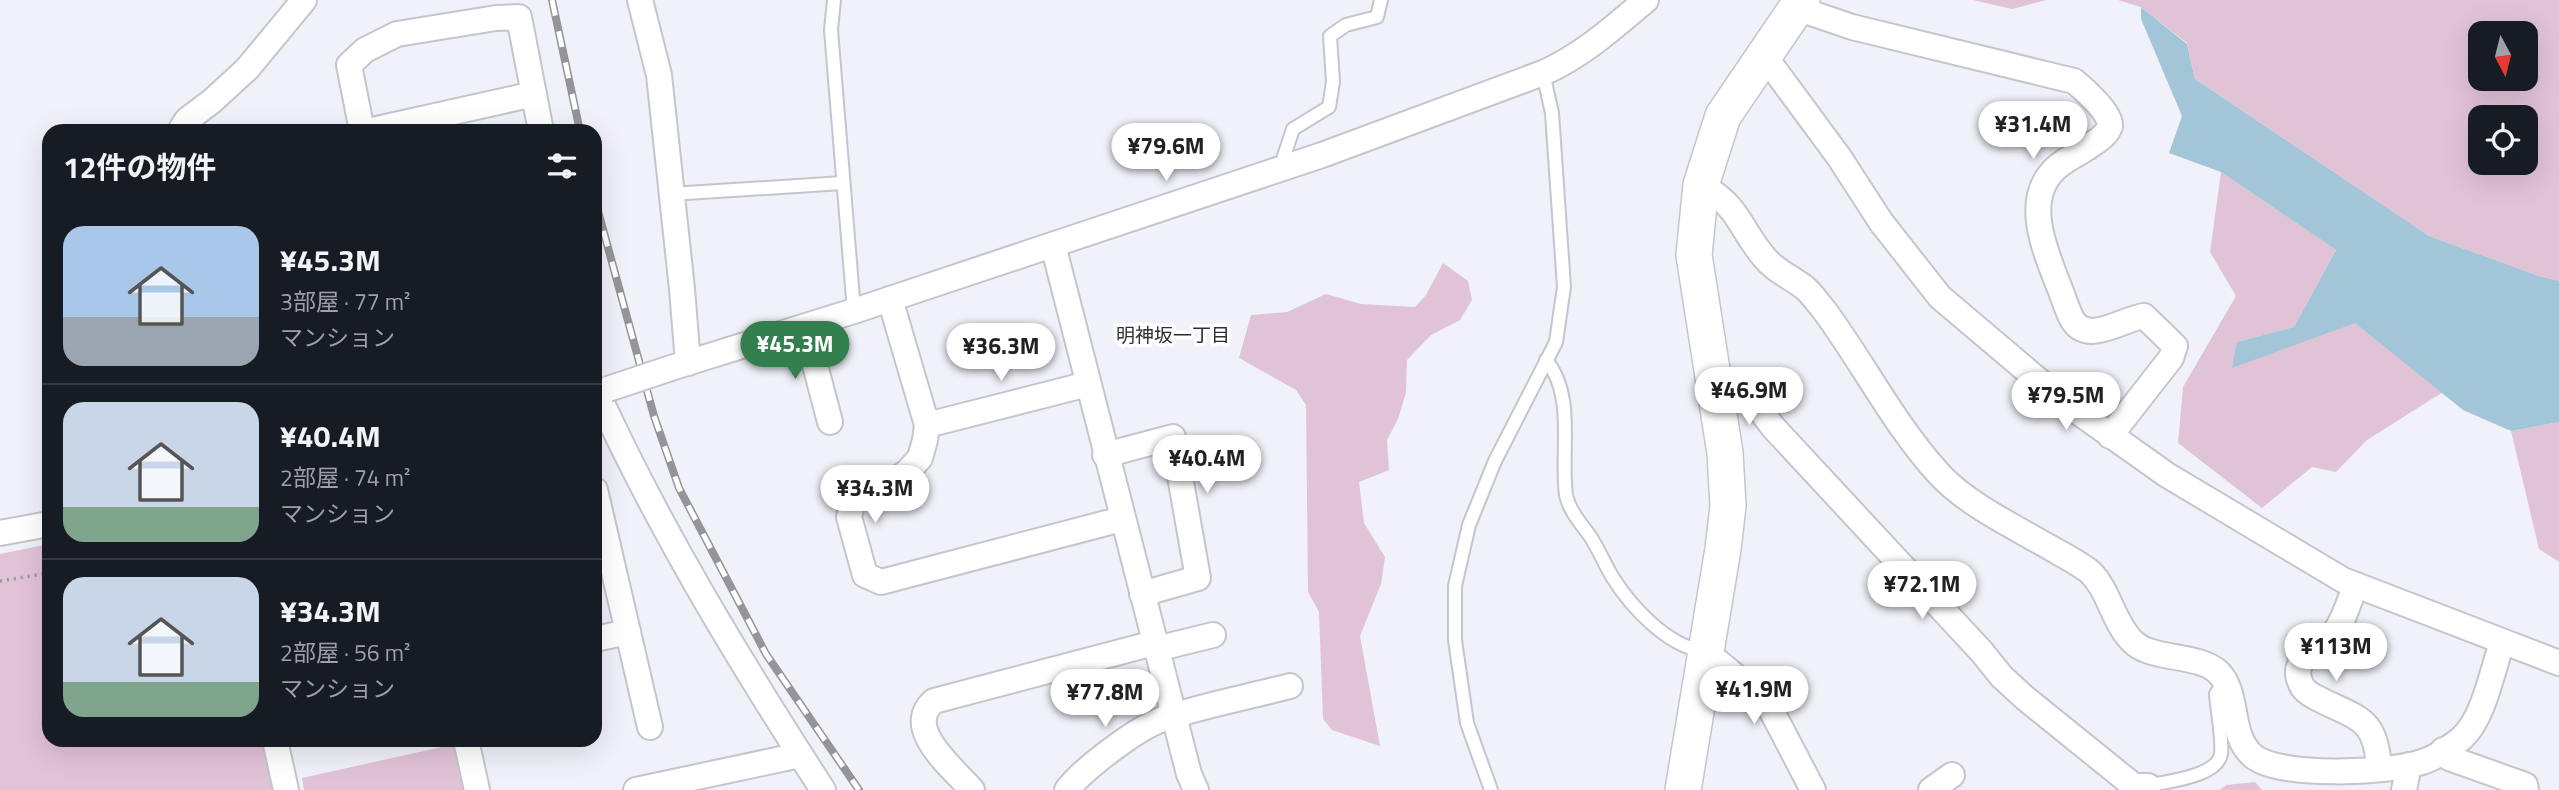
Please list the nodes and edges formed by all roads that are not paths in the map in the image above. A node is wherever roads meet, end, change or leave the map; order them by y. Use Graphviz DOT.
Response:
graph roads {
  1 [pos="304,0"];
  2 [pos="640,0"];
  3 [pos="834,0"];
  4 [pos="1381,0"];
  5 [pos="1646,0"];
  6 [pos="1800,2"];
  7 [pos="1763,54"];
  8 [pos="1543,74"];
  9 [pos="534,94"];
  10 [pos="184,124"];
  11 [pos="361,124"];
  12 [pos="399,124"];
  13 [pos="540,124"];
  14 [pos="1280,169"];
  15 [pos="844,183"];
  16 [pos="1701,185"];
  17 [pos="671,194"];
  18 [pos="1052,245"];
  19 [pos="890,299"];
  20 [pos="854,311"];
  21 [pos="805,327"];
  22 [pos="1546,360"];
  23 [pos="680,365"];
  24 [pos="1088,384"];
  25 [pos="602,389"];
  26 [pos="1716,393"];
  27 [pos="602,396"];
  28 [pos="830,422"];
  29 [pos="927,425"];
  30 [pos="2110,436"];
  31 [pos="1105,455"];
  32 [pos="1122,520"];
  33 [pos="42,525"];
  34 [pos="0,533"];
  35 [pos="603,560"];
  36 [pos="2356,585"];
  37 [pos="1142,594"];
  38 [pos="628,632"];
  39 [pos="1213,635"];
  40 [pos="602,638"];
  41 [pos="2502,643"];
  42 [pos="1155,646"];
  43 [pos="1706,652"];
  44 [pos="2559,663"];
  45 [pos="2224,682"];
  46 [pos="1290,686"];
  47 [pos="1174,717"];
  48 [pos="650,727"];
  49 [pos="277,747"];
  50 [pos="468,747"];
  51 [pos="2443,750"];
  52 [pos="800,755"];
  53 [pos="2409,765"];
  54 [pos="2379,768"];
  55 [pos="1952,775"];
  56 [pos="2148,786"];
  57 [pos="286,790"];
  58 [pos="477,790"];
  59 [pos="636,790"];
  60 [pos="822,790"];
  61 [pos="972,790"];
  62 [pos="1067,790"];
  63 [pos="1196,790"];
  64 [pos="1491,790"];
  65 [pos="1683,790"];
  66 [pos="1813,790"];
  67 [pos="1931,790"];
  68 [pos="2404,790"];
  69 [pos="2526,790"];
  1 -- 10 [label="street"];
  2 -- 17 [label="street"];
  3 -- 15 [label="lane"];
  4 -- 14 [label="lane"];
  5 -- 8 [label="street"];
  6 -- 7 [label="street"];
  6 -- 30 [label="street"];
  7 -- 16 [label="street"];
  7 -- 30 [label="street"];
  8 -- 14 [label="street"];
  8 -- 22 [label="lane"];
  9 -- 11 [label="street"];
  9 -- 12 [label="street"];
  9 -- 13 [label="street"];
  14 -- 18 [label="street"];
  15 -- 17 [label="lane"];
  15 -- 20 [label="lane"];
  16 -- 26 [label="street"];
  16 -- 45 [label="street"];
  17 -- 23 [label="street"];
  18 -- 19 [label="street"];
  18 -- 24 [label="street"];
  19 -- 20 [label="street"];
  19 -- 29 [label="street"];
  20 -- 21 [label="street"];
  21 -- 23 [label="street"];
  21 -- 28 [label="street"];
  22 -- 43 [label="lane"];
  22 -- 64 [label="lane"];
  23 -- 25 [label="street, bridge"];
  24 -- 29 [label="street"];
  24 -- 31 [label="street"];
  26 -- 43 [label="street"];
  26 -- 56 [label="street"];
  27 -- 52 [label="street"];
  29 -- 32 [label="street"];
  30 -- 36 [label="street"];
  31 -- 32 [label="street"];
  31 -- 37 [label="street"];
  32 -- 37 [label="street"];
  33 -- 34 [label="street"];
  35 -- 38 [label="street"];
  36 -- 41 [label="street"];
  36 -- 54 [label="street"];
  37 -- 42 [label="street"];
  38 -- 40 [label="street"];
  38 -- 48 [label="street"];
  39 -- 42 [label="street"];
  41 -- 44 [label="street"];
  41 -- 51 [label="street"];
  42 -- 47 [label="street"];
  42 -- 61 [label="street"];
  43 -- 65 [label="street"];
  43 -- 66 [label="street"];
  45 -- 54 [label="street"];
  45 -- 56 [label="lane"];
  46 -- 47 [label="street"];
  47 -- 62 [label="street"];
  47 -- 63 [label="street"];
  49 -- 57 [label="street"];
  50 -- 58 [label="street"];
  51 -- 53 [label="street"];
  51 -- 69 [label="street"];
  52 -- 59 [label="street"];
  52 -- 60 [label="street"];
  53 -- 54 [label="street"];
  53 -- 68 [label="street"];
  55 -- 67 [label="street"];
}
